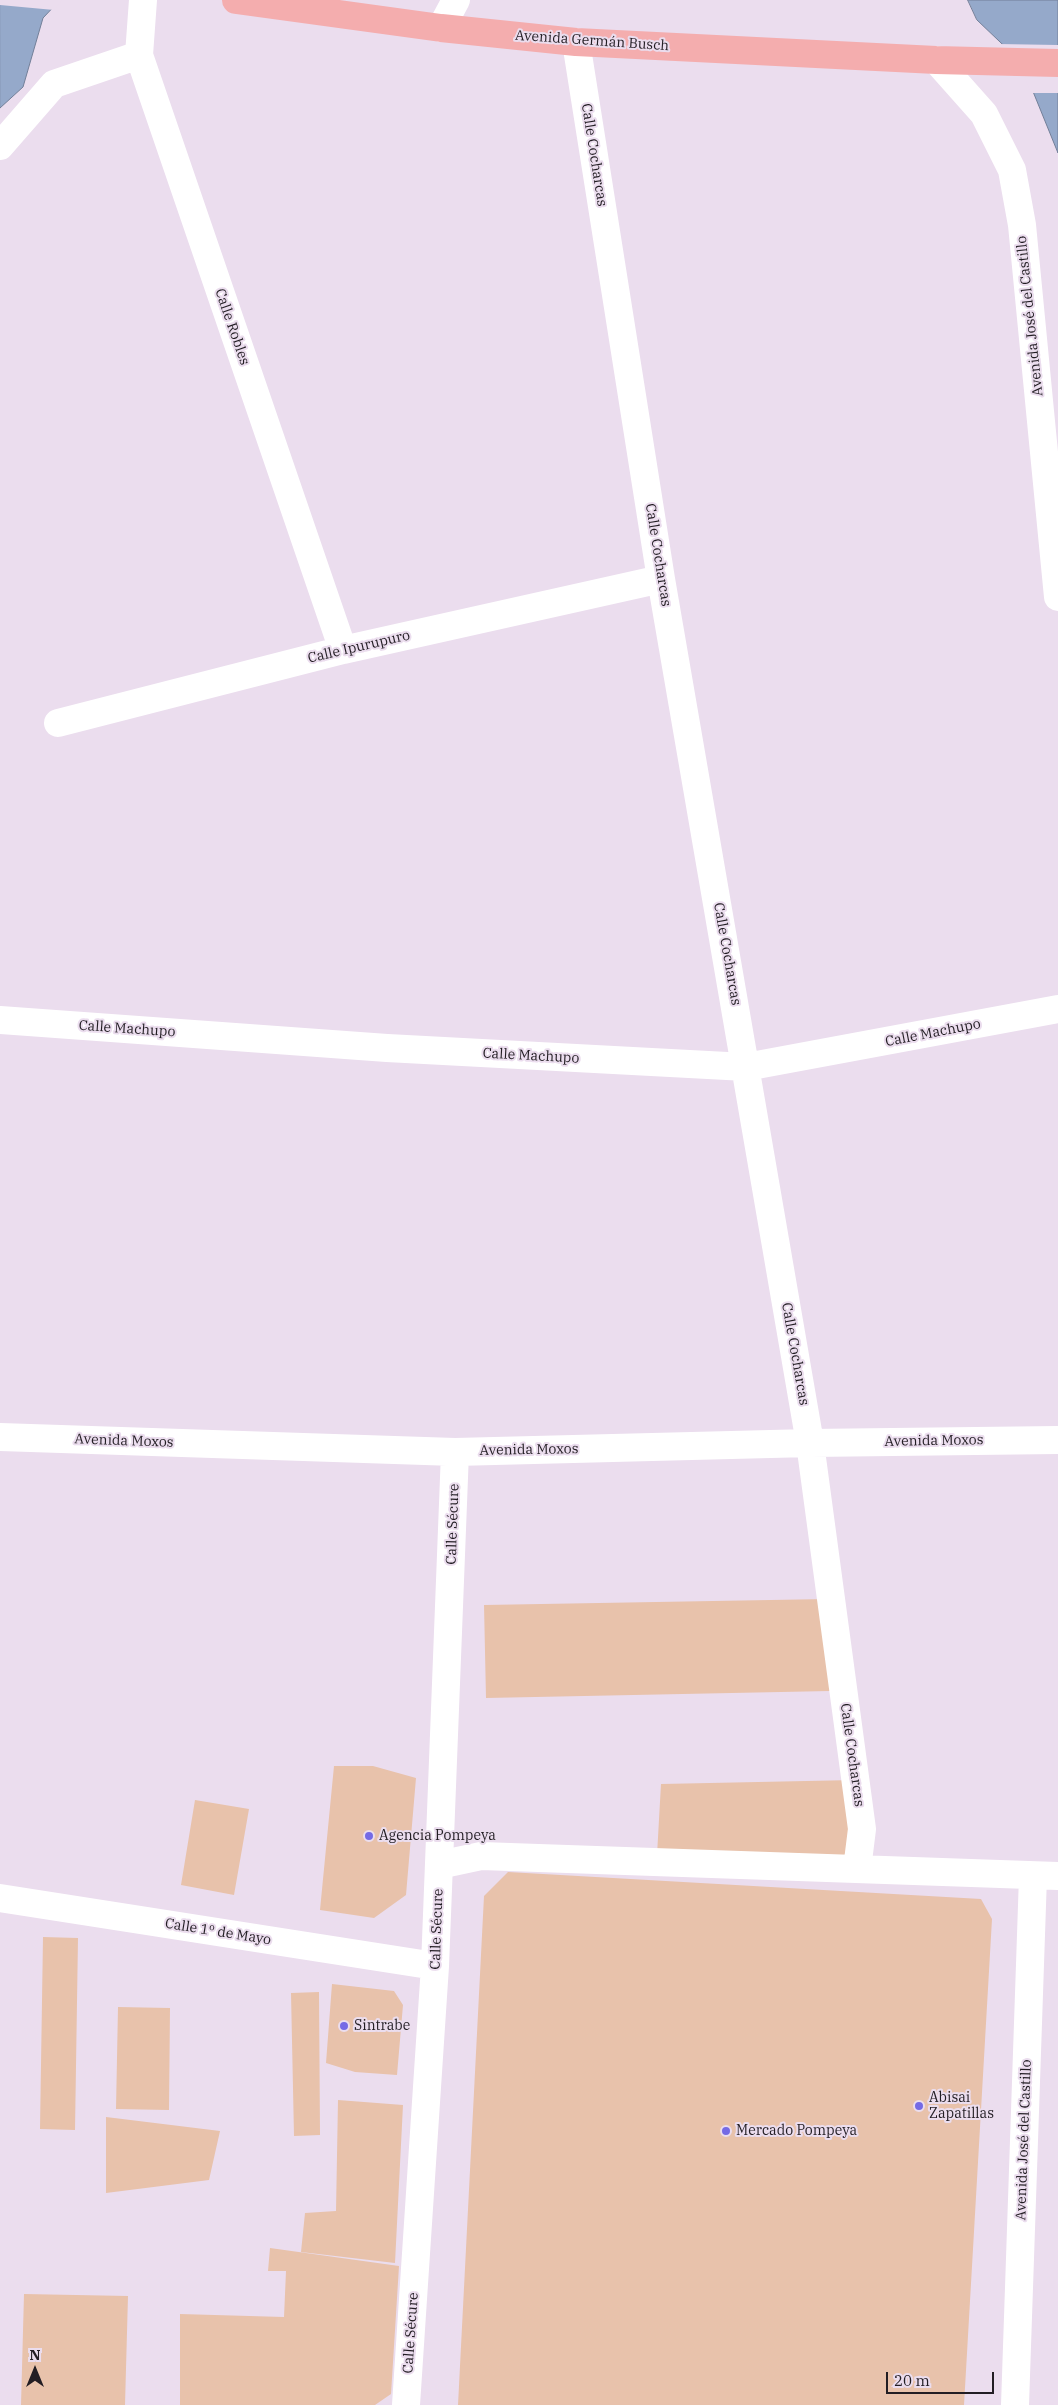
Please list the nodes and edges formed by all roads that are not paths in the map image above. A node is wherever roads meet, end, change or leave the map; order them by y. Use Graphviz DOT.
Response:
graph roads {
  1 [pos="143,0"];
  2 [pos="236,0"];
  3 [pos="456,0"];
  4 [pos="441,28"];
  5 [pos="576,42"];
  6 [pos="138,54"];
  7 [pos="943,60"];
  8 [pos="1058,63"];
  9 [pos="0,146"];
  10 [pos="661,579"];
  11 [pos="1058,597"];
  12 [pos="343,650"];
  13 [pos="58,723"];
  14 [pos="1058,1010"];
  15 [pos="0,1020"];
  16 [pos="746,1067"];
  17 [pos="0,1437"];
  18 [pos="1058,1440"];
  19 [pos="810,1443"];
  20 [pos="455,1452"];
  21 [pos="439,1865"];
  22 [pos="857,1869"];
  23 [pos="1046,1876"];
  24 [pos="0,1898"];
  25 [pos="435,1966"];
  26 [pos="406,2405"];
  27 [pos="1015,2405"];
  1 -- 6 [label="street, Calle Robles"];
  2 -- 4 [label="main road, Avenida Germán Busch"];
  3 -- 4 [label="street"];
  4 -- 5 [label="main road, Avenida Germán Busch"];
  5 -- 7 [label="main road, Avenida Germán Busch"];
  5 -- 10 [label="street, Calle Cocharcas"];
  6 -- 9 [label="street"];
  6 -- 12 [label="street, Calle Robles"];
  7 -- 8 [label="main road, Avenida Germán Busch"];
  7 -- 11 [label="street, Avenida José del Castillo"];
  10 -- 12 [label="street, Calle Ipurupuro"];
  10 -- 16 [label="street, Calle Cocharcas"];
  12 -- 13 [label="street, Calle Ipurupuro"];
  14 -- 16 [label="street, Calle Machupo"];
  15 -- 16 [label="street, Calle Machupo"];
  16 -- 19 [label="street, Calle Cocharcas"];
  17 -- 20 [label="street, Avenida Moxos"];
  18 -- 19 [label="street, Avenida Moxos"];
  19 -- 20 [label="street, Avenida Moxos"];
  19 -- 22 [label="street, Calle Cocharcas"];
  20 -- 21 [label="street, Calle Sécure"];
  21 -- 22 [label="street"];
  21 -- 25 [label="street, Calle Sécure"];
  22 -- 23 [label="street"];
  23 -- 27 [label="street, Avenida José del Castillo"];
  24 -- 25 [label="street, Calle 1º de Mayo"];
  25 -- 26 [label="street, Calle Sécure"];
}
